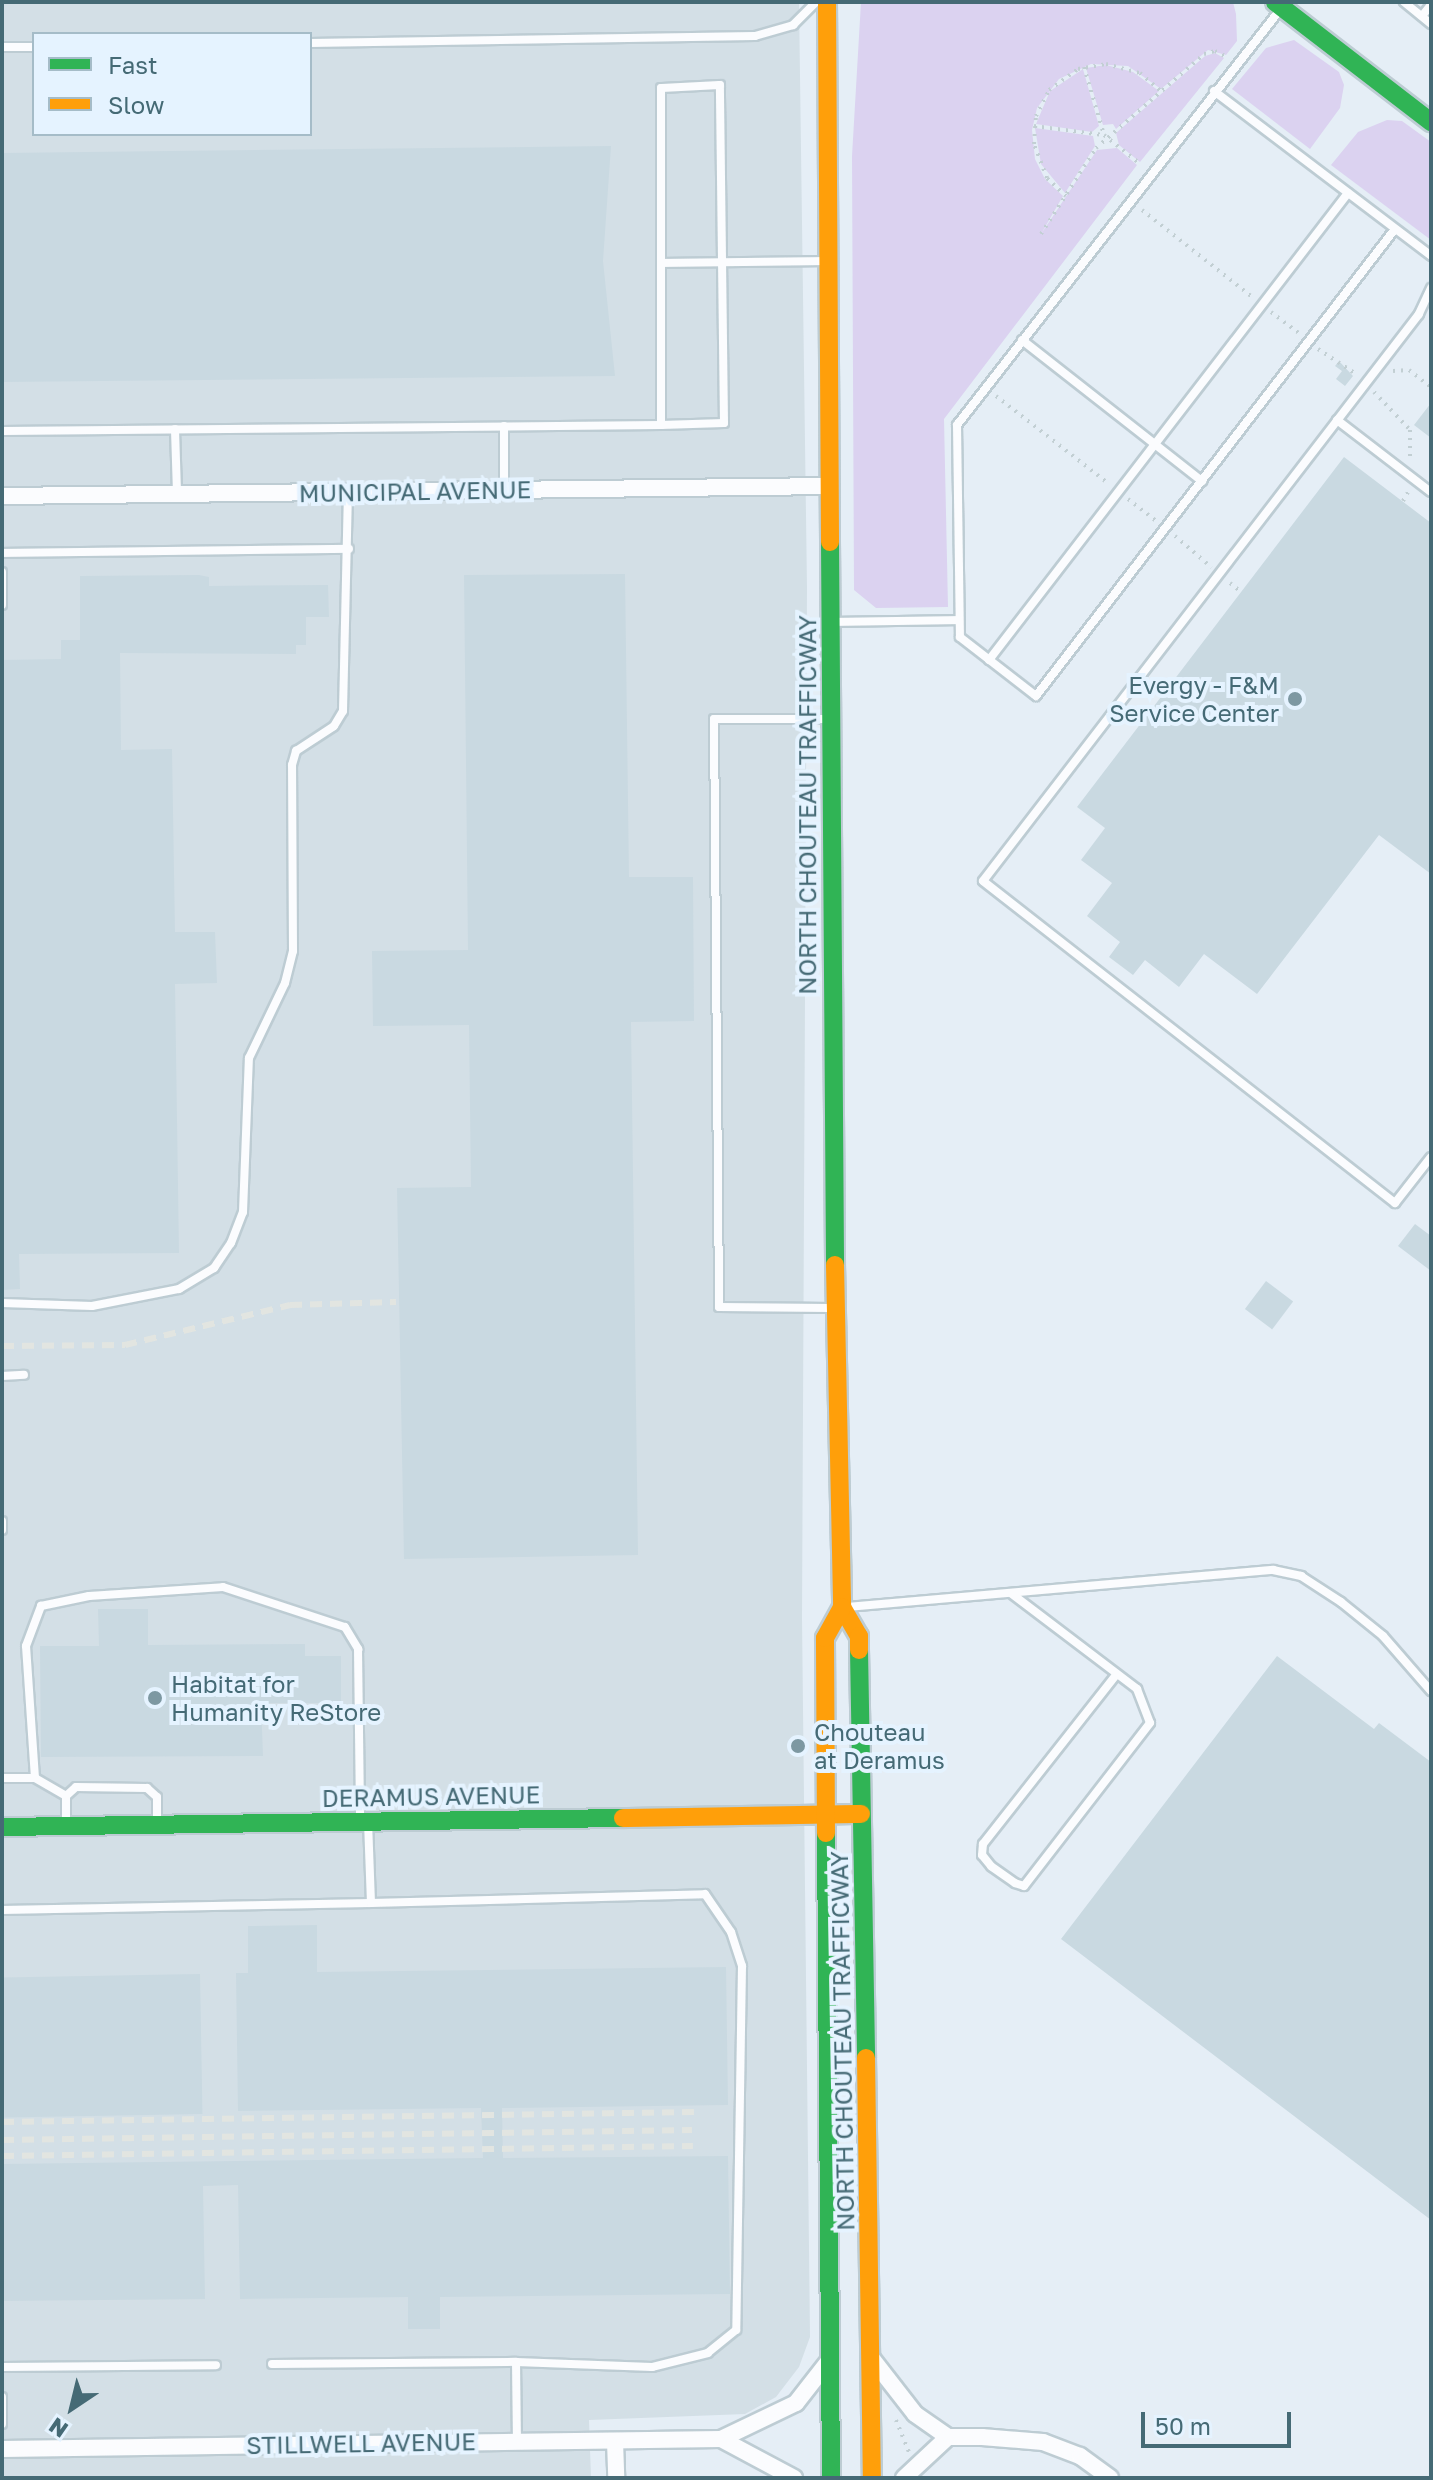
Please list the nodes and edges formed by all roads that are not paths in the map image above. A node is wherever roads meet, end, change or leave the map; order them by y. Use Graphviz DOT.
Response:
graph roads {
  1 [pos="816,2"];
  2 [pos="827,2"];
  3 [pos="1404,2"];
  4 [pos="1278,5"];
  5 [pos="1431,5"];
  6 [pos="1422,16"];
  7 [pos="1431,24"];
  8 [pos="312,43"];
  9 [pos="2,47"];
  10 [pos="32,47"];
  11 [pos="1214,91"];
  12 [pos="1425,113"];
  13 [pos="1348,193"];
  14 [pos="1395,229"];
  15 [pos="1431,256"];
  16 [pos="826,261"];
  17 [pos="723,262"];
  18 [pos="662,263"];
  19 [pos="1431,288"];
  20 [pos="1431,304"];
  21 [pos="1419,314"];
  22 [pos="1022,340"];
  23 [pos="1337,420"];
  24 [pos="661,425"];
  25 [pos="504,426"];
  26 [pos="175,429"];
  27 [pos="2,431"];
  28 [pos="1155,444"];
  29 [pos="1202,481"];
  30 [pos="828,486"];
  31 [pos="504,489"];
  32 [pos="348,492"];
  33 [pos="1431,492"];
  34 [pos="177,494"];
  35 [pos="2,496"];
  36 [pos="349,549"];
  37 [pos="2,553"];
  38 [pos="2,572"];
  39 [pos="2,605"];
  40 [pos="959,620"];
  41 [pos="829,622"];
  42 [pos="989,660"];
  43 [pos="830,719"];
  44 [pos="1431,1157"];
  45 [pos="2,1303"];
  46 [pos="835,1308"];
  47 [pos="24,1375"];
  48 [pos="2,1376"];
  49 [pos="2,1521"];
  50 [pos="2,1530"];
  51 [pos="1012,1594"];
  52 [pos="842,1607"];
  53 [pos="1117,1674"];
  54 [pos="1431,1691"];
  55 [pos="2,1778"];
  56 [pos="35,1778"];
  57 [pos="66,1796"];
  58 [pos="826,1814"];
  59 [pos="861,1814"];
  60 [pos="364,1821"];
  61 [pos="157,1824"];
  62 [pos="66,1826"];
  63 [pos="2,1827"];
  64 [pos="371,1903"];
  65 [pos="2,1910"];
  66 [pos="829,2360"];
  67 [pos="873,2360"];
  68 [pos="516,2362"];
  69 [pos="272,2364"];
  70 [pos="216,2365"];
  71 [pos="2,2367"];
  72 [pos="2,2397"];
  73 [pos="2,2424"];
  74 [pos="948,2437"];
  75 [pos="721,2439"];
  76 [pos="517,2441"];
  77 [pos="615,2441"];
  78 [pos="2,2449"];
  79 [pos="909,2472"];
  80 [pos="616,2478"];
  81 [pos="794,2478"];
  82 [pos="831,2478"];
  83 [pos="872,2478"];
  84 [pos="1110,2478"];
  1 -- 8 [label="lane"];
  2 -- 16 [label="main road, NORTH CHOUTEAU TRAFFICWAY"];
  3 -- 6 [label="lane"];
  4 -- 11 [label="lane"];
  4 -- 12 [label="main road"];
  5 -- 6 [label="lane"];
  6 -- 7 [label="lane"];
  9 -- 10 [label="lane"];
  11 -- 13 [label="lane"];
  11 -- 22 [label="lane"];
  13 -- 14 [label="lane"];
  13 -- 28 [label="lane"];
  14 -- 15 [label="lane"];
  14 -- 29 [label="lane"];
  16 -- 17 [label="lane"];
  16 -- 30 [label="main road, NORTH CHOUTEAU TRAFFICWAY"];
  17 -- 18 [label="lane"];
  17 -- 18 [label="lane"];
  17 -- 24 [label="lane"];
  18 -- 24 [label="lane"];
  19 -- 21 [label="lane"];
  20 -- 21 [label="lane"];
  21 -- 23 [label="lane"];
  22 -- 28 [label="lane"];
  22 -- 40 [label="lane"];
  23 -- 33 [label="lane"];
  23 -- 44 [label="lane"];
  24 -- 25 [label="lane"];
  25 -- 26 [label="lane"];
  25 -- 31 [label="lane"];
  26 -- 27 [label="lane"];
  26 -- 34 [label="lane"];
  28 -- 29 [label="lane"];
  28 -- 42 [label="lane"];
  29 -- 42 [label="lane"];
  30 -- 31 [label="street, MUNICIPAL AVENUE"];
  30 -- 41 [label="main road, NORTH CHOUTEAU TRAFFICWAY"];
  31 -- 32 [label="street, MUNICIPAL AVENUE"];
  32 -- 34 [label="street, MUNICIPAL AVENUE"];
  32 -- 36 [label="lane"];
  34 -- 35 [label="street, MUNICIPAL AVENUE"];
  36 -- 37 [label="lane"];
  36 -- 45 [label="lane"];
  38 -- 39 [label="lane"];
  40 -- 41 [label="lane"];
  40 -- 42 [label="lane"];
  41 -- 43 [label="main road, NORTH CHOUTEAU TRAFFICWAY"];
  43 -- 46 [label="main road, NORTH CHOUTEAU TRAFFICWAY"];
  43 -- 46 [label="lane"];
  46 -- 52 [label="main road, NORTH CHOUTEAU TRAFFICWAY"];
  47 -- 48 [label="lane"];
  49 -- 50 [label="lane"];
  51 -- 52 [label="lane"];
  51 -- 53 [label="lane"];
  51 -- 54 [label="lane"];
  52 -- 58 [label="main road, NORTH CHOUTEAU TRAFFICWAY"];
  52 -- 59 [label="main road, NORTH CHOUTEAU TRAFFICWAY"];
  53 -- 53 [label="lane"];
  55 -- 56 [label="lane"];
  56 -- 57 [label="lane"];
  56 -- 60 [label="lane"];
  57 -- 61 [label="lane"];
  57 -- 62 [label="lane"];
  58 -- 59 [label="main road, DERAMUS AVENUE"];
  58 -- 60 [label="main road, DERAMUS AVENUE"];
  58 -- 66 [label="main road, NORTH CHOUTEAU TRAFFICWAY"];
  59 -- 67 [label="main road, NORTH CHOUTEAU TRAFFICWAY"];
  60 -- 61 [label="main road, DERAMUS AVENUE"];
  60 -- 64 [label="lane"];
  61 -- 62 [label="main road, DERAMUS AVENUE"];
  62 -- 63 [label="main road, DERAMUS AVENUE"];
  64 -- 65 [label="lane"];
  64 -- 68 [label="lane"];
  66 -- 75 [label="street, STILLWELL AVENUE"];
  66 -- 82 [label="main road, NORTH CHOUTEAU TRAFFICWAY"];
  67 -- 74 [label="street"];
  67 -- 83 [label="main road, NORTH CHOUTEAU TRAFFICWAY"];
  68 -- 69 [label="lane"];
  68 -- 76 [label="lane"];
  70 -- 71 [label="lane"];
  72 -- 73 [label="lane"];
  74 -- 79 [label="street"];
  74 -- 84 [label="street"];
  75 -- 77 [label="street, STILLWELL AVENUE"];
  75 -- 81 [label="street, STILLWELL AVENUE"];
  76 -- 77 [label="street, STILLWELL AVENUE"];
  76 -- 78 [label="street, STILLWELL AVENUE"];
  77 -- 80 [label="street"];
}
